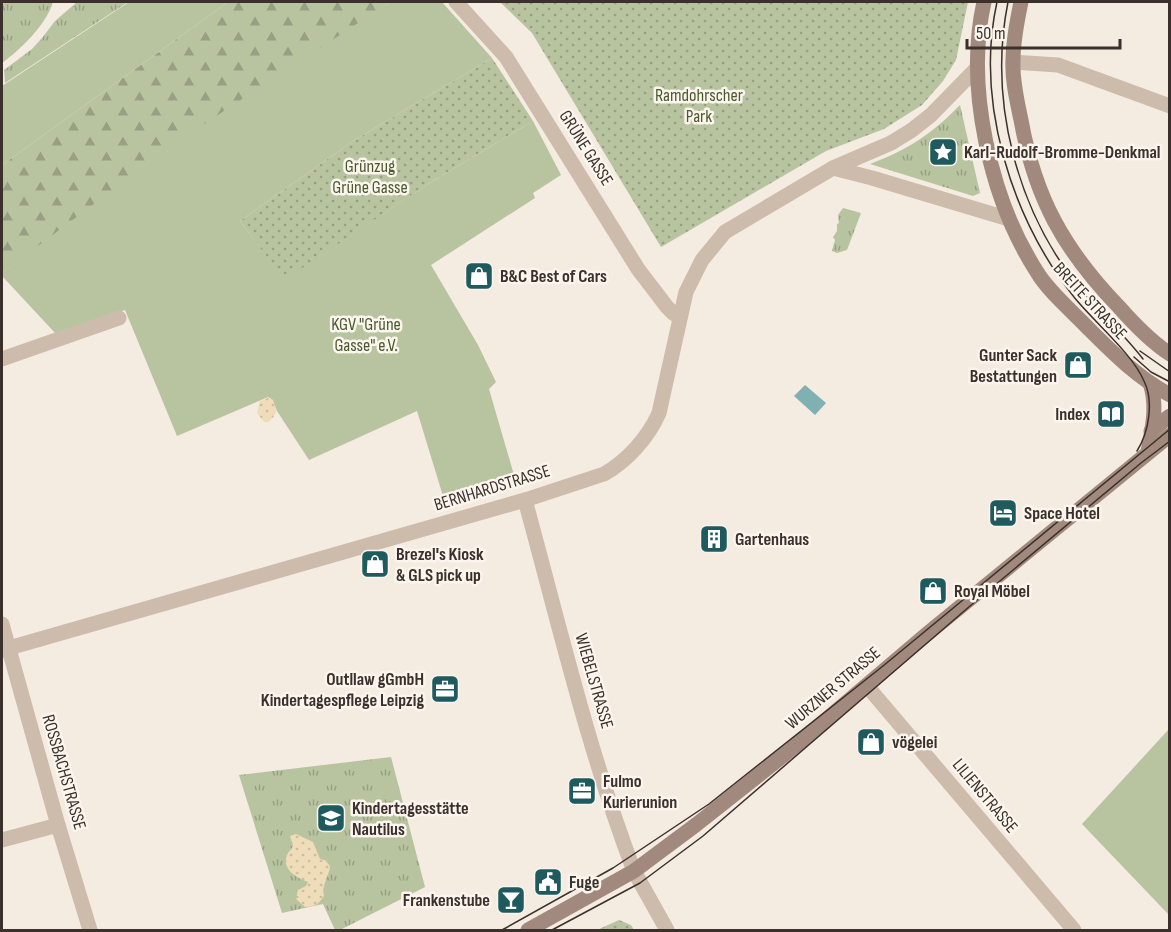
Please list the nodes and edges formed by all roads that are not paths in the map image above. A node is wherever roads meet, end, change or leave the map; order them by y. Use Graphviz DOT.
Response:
graph roads {
  1 [pos="456,2"];
  2 [pos="984,2"];
  3 [pos="1021,2"];
  4 [pos="1013,62"];
  5 [pos="976,69"];
  6 [pos="1170,106"];
  7 [pos="833,168"];
  8 [pos="1009,219"];
  9 [pos="680,316"];
  10 [pos="119,318"];
  11 [pos="1168,355"];
  12 [pos="2,359"];
  13 [pos="1150,383"];
  14 [pos="1170,395"];
  15 [pos="1170,416"];
  16 [pos="1151,431"];
  17 [pos="1170,435"];
  18 [pos="1148,452"];
  19 [pos="525,500"];
  20 [pos="2,624"];
  21 [pos="5,649"];
  22 [pos="867,686"];
  23 [pos="58,825"];
  24 [pos="2,840"];
  25 [pos="634,871"];
  26 [pos="90,930"];
  27 [pos="528,930"];
  28 [pos="667,930"];
  29 [pos="1074,930"];
  1 -- 9 [label="street, GRÜNE GASSE"];
  2 -- 5 [label="main road, BREITE STRASSE"];
  3 -- 4 [label="main road, BREITE STRASSE"];
  4 -- 6 [label="street"];
  4 -- 11 [label="main road, BREITE STRASSE"];
  5 -- 7 [label="street, BERNHARDSTRASSE"];
  5 -- 8 [label="main road, BREITE STRASSE"];
  7 -- 8 [label="street"];
  7 -- 9 [label="street, BERNHARDSTRASSE"];
  8 -- 13 [label="main road, BREITE STRASSE"];
  9 -- 19 [label="street, BERNHARDSTRASSE"];
  10 -- 12 [label="street"];
  13 -- 14 [label="main road, BREITE STRASSE"];
  13 -- 16 [label="main road"];
  15 -- 16 [label="main road"];
  16 -- 18 [label="main road"];
  17 -- 18 [label="main road, WURZNER STRASSE"];
  18 -- 22 [label="main road, WURZNER STRASSE"];
  19 -- 21 [label="street, BERNHARDSTRASSE"];
  19 -- 25 [label="street, WIEBELSTRASSE"];
  20 -- 21 [label="street, ROSSBACHSTRASSE"];
  21 -- 23 [label="street, ROSSBACHSTRASSE"];
  22 -- 25 [label="main road, WURZNER STRASSE"];
  22 -- 29 [label="street, LILIENSTRASSE"];
  23 -- 24 [label="street"];
  23 -- 26 [label="street, ROSSBACHSTRASSE"];
  25 -- 27 [label="main road, WURZNER STRASSE"];
  25 -- 28 [label="street, WIEBELSTRASSE"];
}
